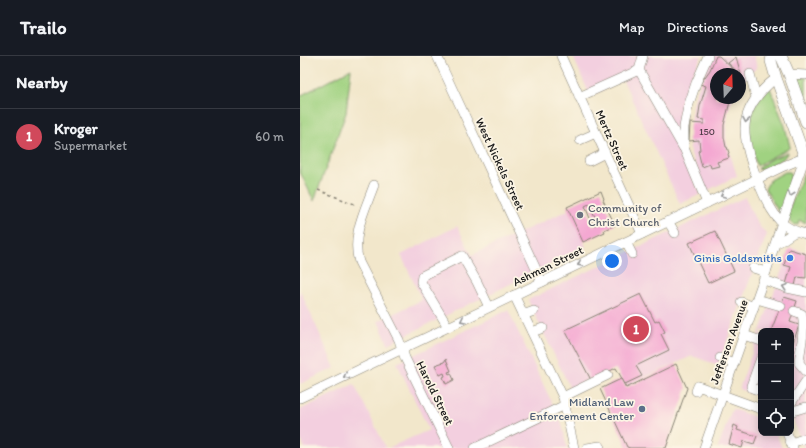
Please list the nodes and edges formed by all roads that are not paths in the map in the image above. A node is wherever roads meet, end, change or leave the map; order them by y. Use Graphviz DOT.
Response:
graph roads {
  1 [pos="437,56"];
  2 [pos="561,56"];
  3 [pos="643,56"];
  4 [pos="708,56"];
  5 [pos="772,56"];
  6 [pos="781,56"];
  7 [pos="639,70"];
  8 [pos="750,74"];
  9 [pos="789,74"];
  10 [pos="806,75"];
  11 [pos="776,78"];
  12 [pos="579,97"];
  13 [pos="756,97"];
  14 [pos="806,122"];
  15 [pos="596,133"];
  16 [pos="580,140"];
  17 [pos="684,148"];
  18 [pos="605,154"];
  19 [pos="806,158"];
  20 [pos="589,161"];
  21 [pos="758,178"];
  22 [pos="374,185"];
  23 [pos="707,203"];
  24 [pos="668,221"];
  25 [pos="782,222"];
  26 [pos="796,232"];
  27 [pos="675,233"];
  28 [pos="642,234"];
  29 [pos="806,234"];
  30 [pos="626,242"];
  31 [pos="776,243"];
  32 [pos="632,254"];
  33 [pos="753,268"];
  34 [pos="765,276"];
  35 [pos="542,282"];
  36 [pos="806,292"];
  37 [pos="514,295"];
  38 [pos="741,302"];
  39 [pos="756,303"];
  40 [pos="781,306"];
  41 [pos="489,307"];
  42 [pos="794,310"];
  43 [pos="534,311"];
  44 [pos="524,315"];
  45 [pos="448,327"];
  46 [pos="542,328"];
  47 [pos="532,332"];
  48 [pos="744,335"];
  49 [pos="758,340"];
  50 [pos="402,349"];
  51 [pos="800,355"];
  52 [pos="720,358"];
  53 [pos="794,358"];
  54 [pos="734,363"];
  55 [pos="758,367"];
  56 [pos="806,371"];
  57 [pos="608,375"];
  58 [pos="805,386"];
  59 [pos="758,390"];
  60 [pos="696,391"];
  61 [pos="722,395"];
  62 [pos="300,398"];
  63 [pos="794,400"];
  64 [pos="564,401"];
  65 [pos="806,407"];
  66 [pos="758,408"];
  67 [pos="794,411"];
  68 [pos="788,436"];
  69 [pos="806,438"];
  70 [pos="600,446"];
  71 [pos="792,446"];
  72 [pos="449,448"];
  73 [pos="476,448"];
  74 [pos="574,448"];
  75 [pos="588,448"];
  76 [pos="704,448"];
  1 -- 35 [label="street, West Nickels Street"];
  2 -- 12 [label="street, Mertz Street"];
  3 -- 7 [label="street"];
  4 -- 17 [label="street"];
  5 -- 11 [label="main road"];
  6 -- 9 [label="main road"];
  7 -- 12 [label="street"];
  7 -- 17 [label="street"];
  8 -- 13 [label="street"];
  9 -- 10 [label="street"];
  9 -- 14 [label="main road"];
  11 -- 13 [label="street"];
  11 -- 19 [label="main road"];
  12 -- 15 [label="street, Mertz Street"];
  13 -- 21 [label="street, one-way"];
  15 -- 16 [label="street"];
  15 -- 18 [label="street, Mertz Street"];
  17 -- 23 [label="street"];
  18 -- 20 [label="street"];
  18 -- 28 [label="street, Mertz Street"];
  19 -- 21 [label="street, Ashman Street"];
  19 -- 25 [label="street, Jefferson Avenue, one-way"];
  21 -- 23 [label="street, Ashman Street, one-way"];
  21 -- 25 [label="street"];
  22 -- 50 [label="street, Harold Street"];
  23 -- 24 [label="street, Ashman Street"];
  24 -- 27 [label="street"];
  24 -- 28 [label="street, Ashman Street"];
  25 -- 26 [label="street"];
  25 -- 31 [label="street, Jefferson Avenue"];
  26 -- 29 [label="street"];
  26 -- 31 [label="street"];
  28 -- 30 [label="street, Ashman Street"];
  30 -- 32 [label="street"];
  30 -- 35 [label="street, Ashman Street, one-way"];
  31 -- 34 [label="street, Jefferson Avenue"];
  33 -- 34 [label="street"];
  36 -- 34 [label="street, one-way"];
  34 -- 39 [label="street, Jefferson Avenue"];
  35 -- 37 [label="street, Ashman Street"];
  37 -- 41 [label="street, Ashman Street"];
  37 -- 44 [label="street"];
  38 -- 39 [label="street"];
  39 -- 40 [label="street"];
  39 -- 48 [label="street, Jefferson Avenue"];
  41 -- 45 [label="street, Ashman Street, one-way"];
  41 -- 45 [label="street"];
  42 -- 51 [label="street"];
  43 -- 44 [label="street"];
  44 -- 47 [label="street"];
  45 -- 50 [label="street, Ashman Street"];
  46 -- 47 [label="street"];
  47 -- 64 [label="street"];
  48 -- 49 [label="street"];
  48 -- 54 [label="street, Jefferson Avenue"];
  50 -- 62 [label="street, Ashman Street, one-way"];
  50 -- 72 [label="street, Harold Street"];
  51 -- 53 [label="street"];
  51 -- 56 [label="street"];
  52 -- 54 [label="street"];
  54 -- 61 [label="street, Jefferson Avenue"];
  55 -- 59 [label="street"];
  57 -- 64 [label="street"];
  58 -- 63 [label="street"];
  60 -- 61 [label="street"];
  61 -- 66 [label="street"];
  61 -- 76 [label="street, Jefferson Avenue"];
  64 -- 73 [label="street"];
  64 -- 74 [label="street"];
  65 -- 67 [label="street"];
  68 -- 71 [label="street"];
  69 -- 71 [label="street"];
  70 -- 75 [label="street"];
}
